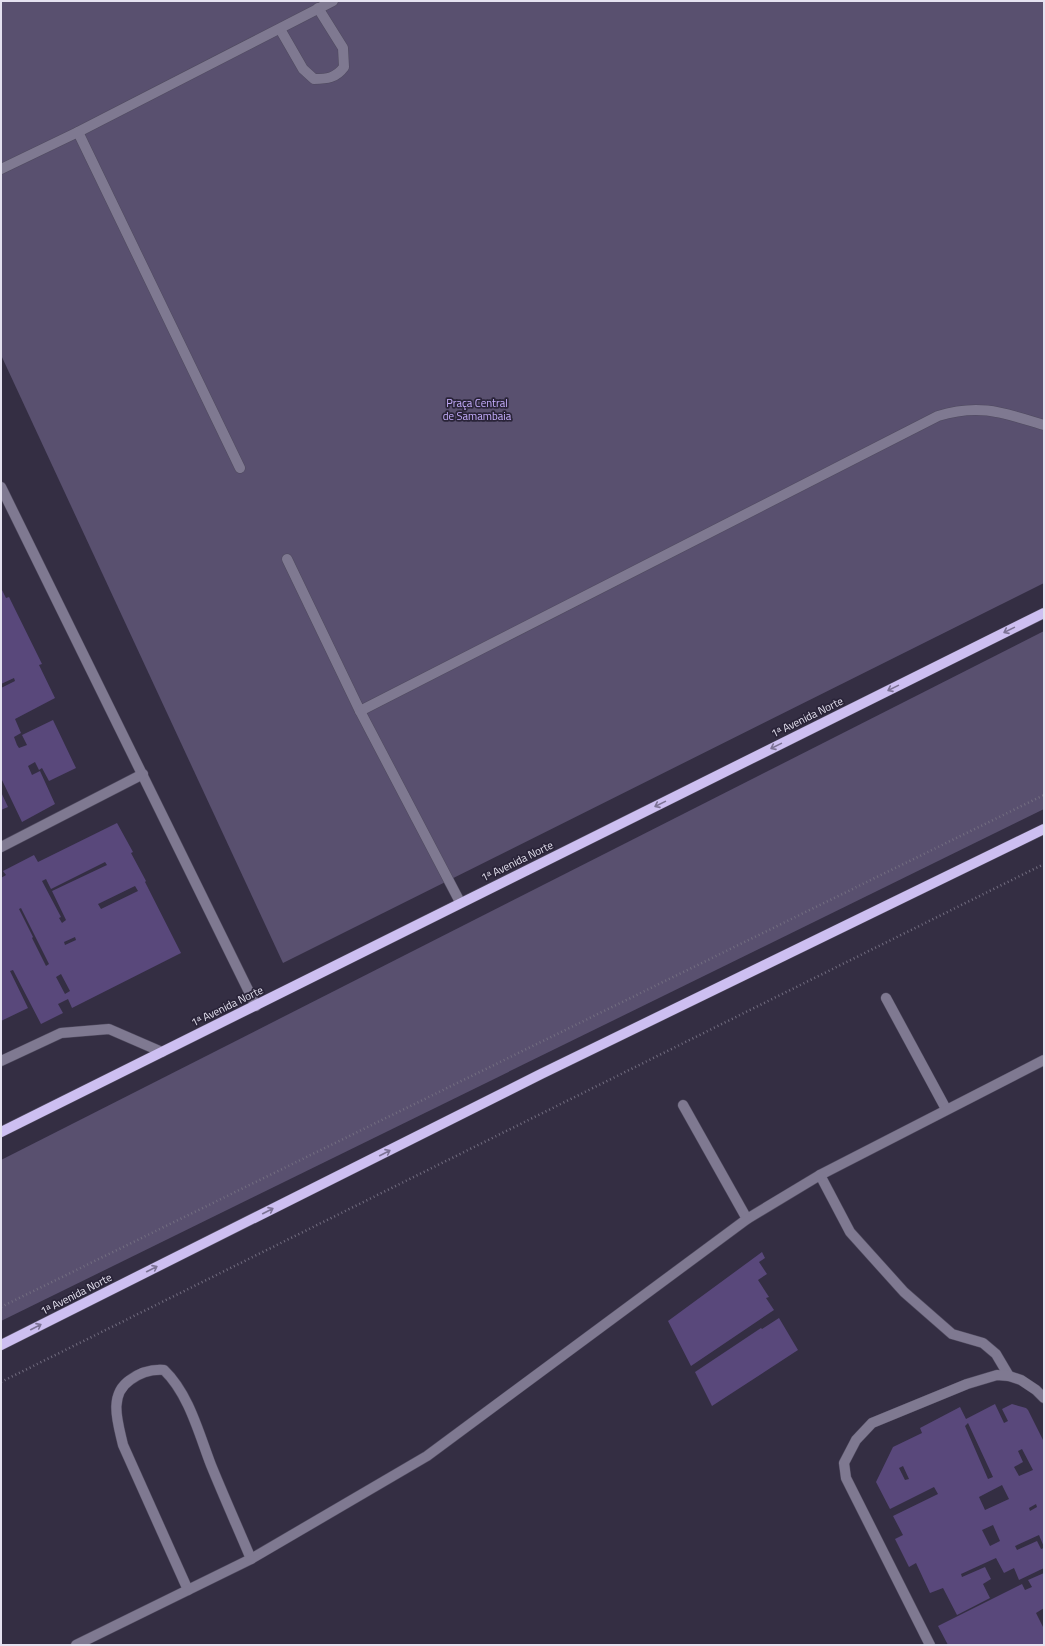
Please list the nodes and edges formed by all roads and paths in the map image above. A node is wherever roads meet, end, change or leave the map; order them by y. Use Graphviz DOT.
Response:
graph roads {
  1 [pos="333,1"];
  2 [pos="318,8"];
  3 [pos="280,28"];
  4 [pos="78,132"];
  5 [pos="1,169"];
  6 [pos="1044,425"];
  7 [pos="240,468"];
  8 [pos="1,487"];
  9 [pos="287,560"];
  10 [pos="1044,613"];
  11 [pos="360,711"];
  12 [pos="143,774"];
  13 [pos="1044,795"];
  14 [pos="1044,829"];
  15 [pos="1,847"];
  16 [pos="1044,864"];
  17 [pos="460,902"];
  18 [pos="886,998"];
  19 [pos="256,1006"];
  20 [pos="162,1052"];
  21 [pos="1044,1060"];
  22 [pos="1,1061"];
  23 [pos="684,1105"];
  24 [pos="946,1109"];
  25 [pos="1,1132"];
  26 [pos="820,1175"];
  27 [pos="747,1220"];
  28 [pos="1,1307"];
  29 [pos="1,1345"];
  30 [pos="1010,1376"];
  31 [pos="1,1382"];
  32 [pos="1044,1398"];
  33 [pos="251,1559"];
  34 [pos="188,1590"];
  35 [pos="76,1645"];
  36 [pos="930,1645"];
  1 -- 2 [label="street"];
  2 -- 3 [label="street"];
  2 -- 3 [label="street"];
  3 -- 4 [label="street"];
  4 -- 5 [label="street"];
  4 -- 7 [label="street"];
  6 -- 11 [label="street"];
  8 -- 12 [label="street"];
  9 -- 11 [label="street"];
  10 -- 17 [label="main road, 1ᵃ Avenida Norte, one-way"];
  11 -- 17 [label="street"];
  12 -- 15 [label="street"];
  12 -- 19 [label="street"];
  13 -- 28 [label="path"];
  29 -- 14 [label="main road, 1ᵃ Avenida Norte, one-way"];
  16 -- 31 [label="path"];
  17 -- 19 [label="main road, 1ᵃ Avenida Norte"];
  18 -- 24 [label="street"];
  19 -- 20 [label="main road, 1ᵃ Avenida Norte"];
  20 -- 22 [label="street"];
  20 -- 25 [label="main road, 1ᵃ Avenida Norte"];
  21 -- 24 [label="street"];
  23 -- 27 [label="street"];
  24 -- 26 [label="street"];
  26 -- 27 [label="street"];
  26 -- 30 [label="street"];
  27 -- 33 [label="street"];
  30 -- 32 [label="street"];
  30 -- 36 [label="street"];
  33 -- 34 [label="street"];
  33 -- 34 [label="street"];
  34 -- 35 [label="street"];
}
